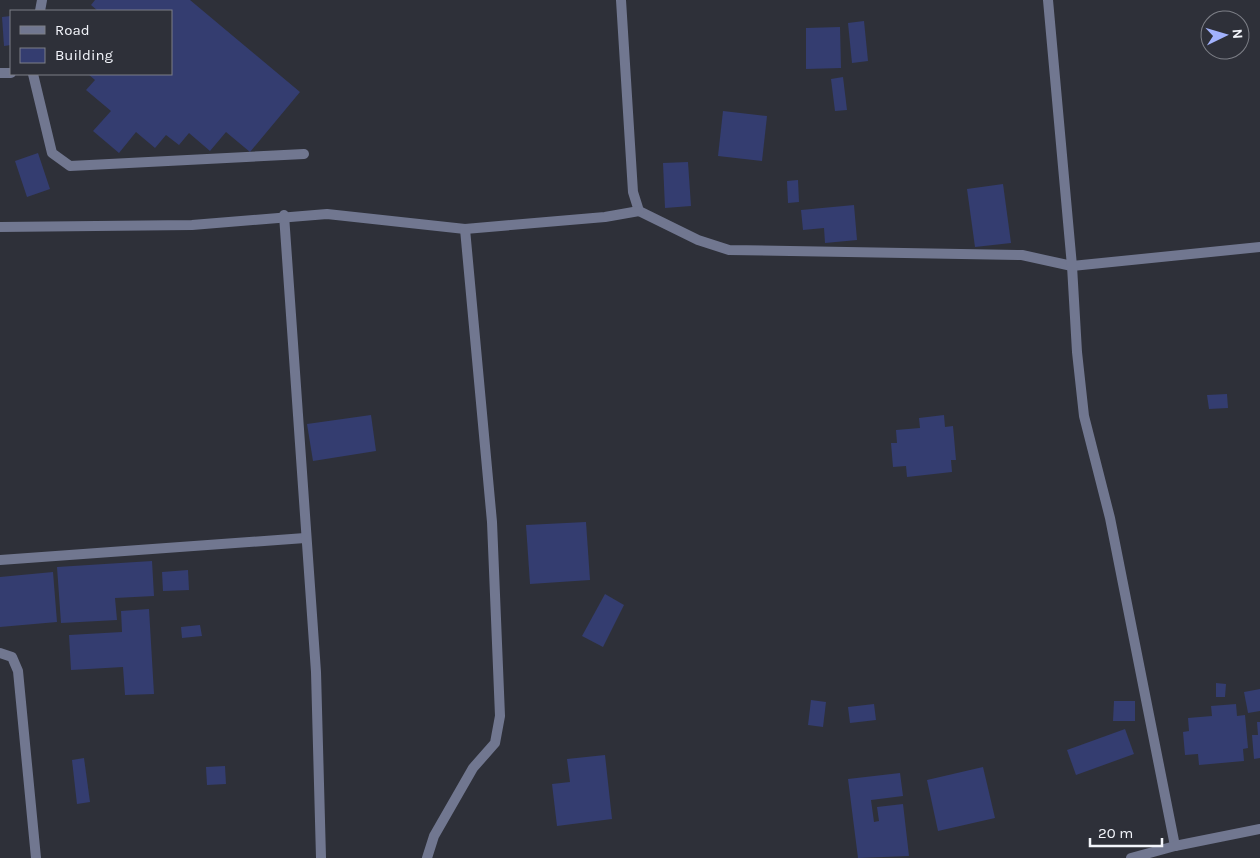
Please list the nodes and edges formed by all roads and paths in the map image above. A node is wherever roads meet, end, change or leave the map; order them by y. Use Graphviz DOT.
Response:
graph roads {
  1 [pos="621,0"];
  2 [pos="1048,0"];
  3 [pos="33,75"];
  4 [pos="304,154"];
  5 [pos="639,211"];
  6 [pos="284,216"];
  7 [pos="0,227"];
  8 [pos="465,229"];
  9 [pos="1260,247"];
  10 [pos="1072,266"];
  11 [pos="305,538"];
  12 [pos="0,560"];
  13 [pos="0,653"];
  14 [pos="1260,829"];
  15 [pos="1174,846"];
  16 [pos="36,858"];
  17 [pos="321,858"];
  18 [pos="427,858"];
  19 [pos="1131,858"];
  1 -- 5 [label="street"];
  2 -- 10 [label="street"];
  3 -- 4 [label="street"];
  5 -- 8 [label="street"];
  5 -- 10 [label="street"];
  6 -- 7 [label="street"];
  6 -- 8 [label="street"];
  6 -- 11 [label="street"];
  8 -- 18 [label="street"];
  9 -- 10 [label="street"];
  10 -- 15 [label="street"];
  11 -- 12 [label="street"];
  11 -- 17 [label="street"];
  13 -- 16 [label="street"];
  14 -- 15 [label="street"];
  15 -- 19 [label="street"];
}
